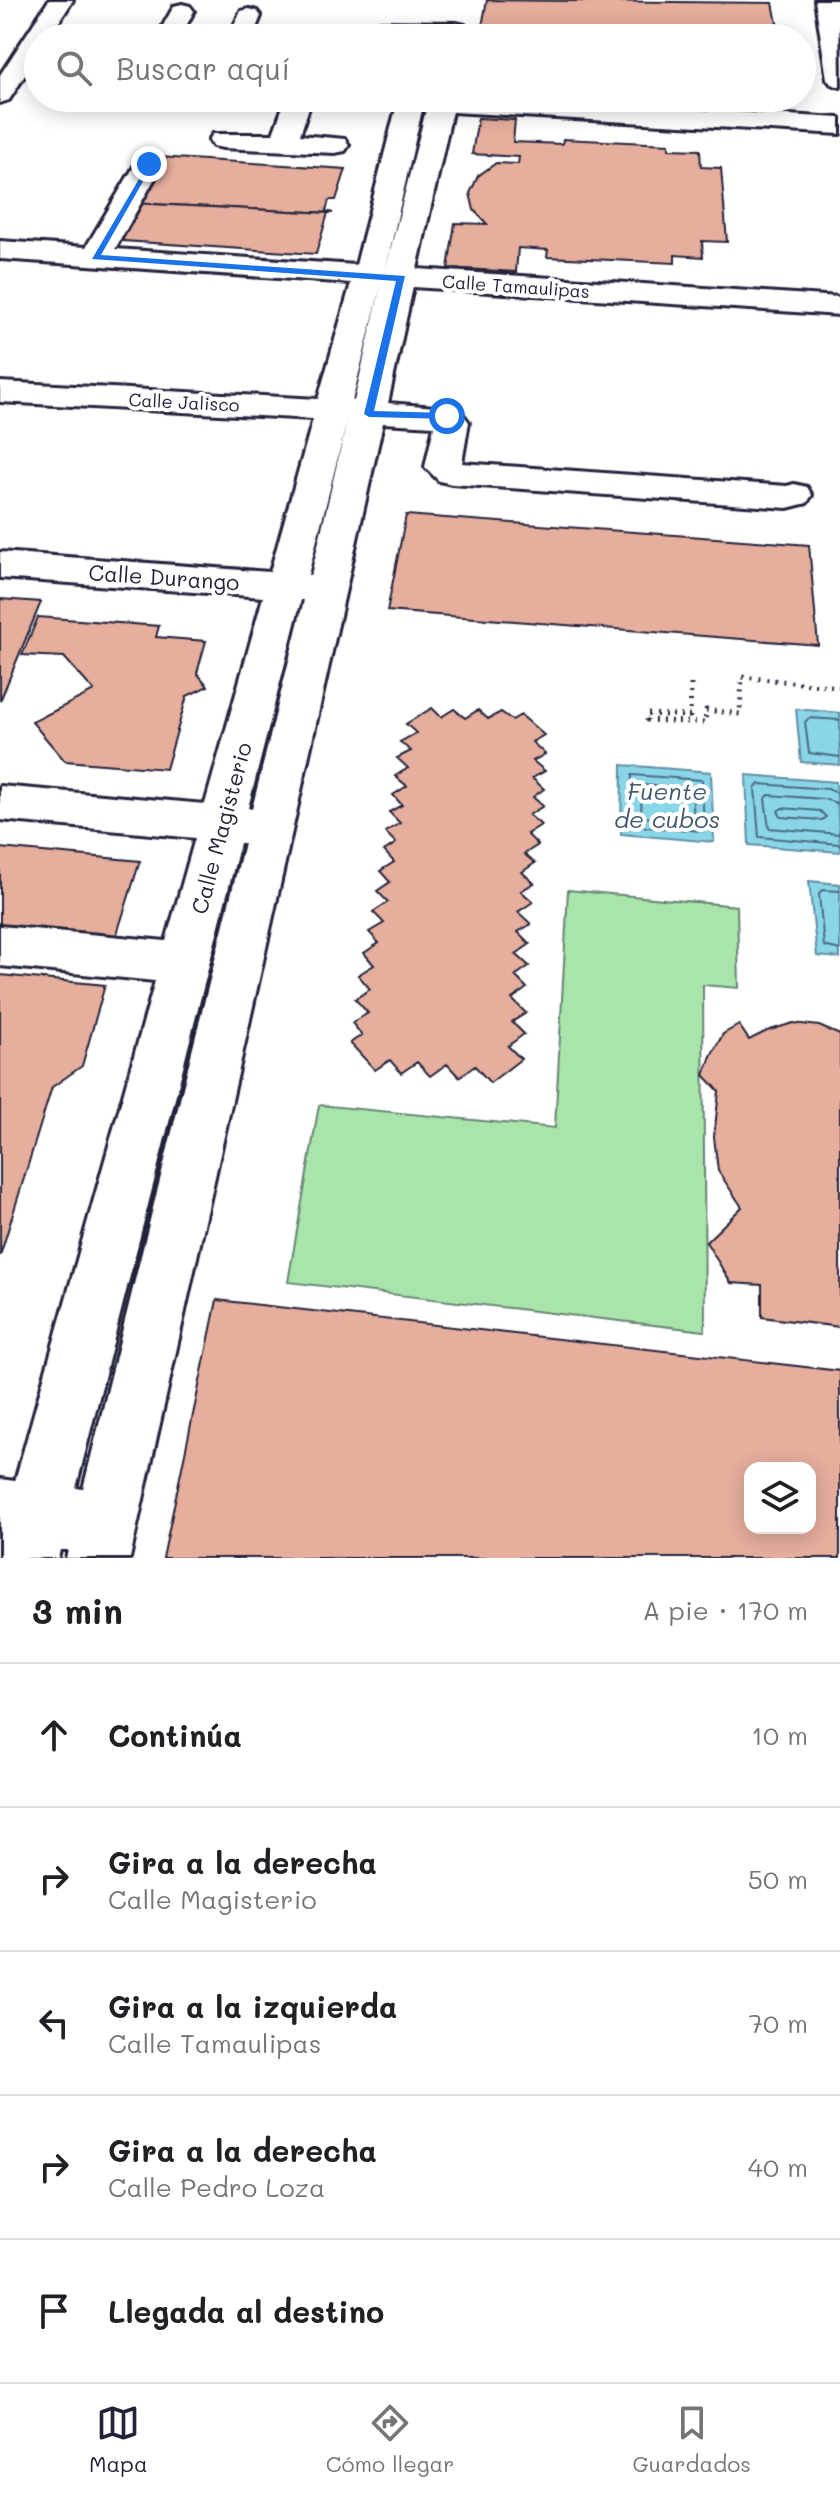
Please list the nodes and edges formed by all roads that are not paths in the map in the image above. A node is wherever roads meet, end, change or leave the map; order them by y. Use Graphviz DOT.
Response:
graph roads {
  1 [pos="61,0"];
  2 [pos="437,0"];
  3 [pos="464,0"];
  4 [pos="827,0"];
  5 [pos="182,11"];
  6 [pos="48,24"];
  7 [pos="175,24"];
  8 [pos="431,24"];
  9 [pos="458,24"];
  10 [pos="24,62"];
  11 [pos="840,79"];
  12 [pos="0,95"];
  13 [pos="294,112"];
  14 [pos="424,112"];
  15 [pos="735,112"];
  16 [pos="840,126"];
  17 [pos="223,140"];
  18 [pos="284,142"];
  19 [pos="335,145"];
  20 [pos="149,164"];
  21 [pos="0,250"];
  22 [pos="95,257"];
  23 [pos="385,277"];
  24 [pos="840,306"];
  25 [pos="0,392"];
  26 [pos="350,412"];
  27 [pos="794,495"];
  28 [pos="0,565"];
  29 [pos="306,588"];
  30 [pos="0,803"];
  31 [pos="222,823"];
  32 [pos="271,828"];
  33 [pos="0,946"];
  34 [pos="185,963"];
  35 [pos="21,1528"];
  36 [pos="102,1541"];
  1 -- 6 [label="street"];
  2 -- 8 [label="street"];
  3 -- 9 [label="street"];
  4 -- 11 [label="street"];
  5 -- 7 [label="street"];
  10 -- 12 [label="street"];
  13 -- 18 [label="street"];
  14 -- 23 [label="street, Calle Magisterio"];
  15 -- 16 [label="street"];
  17 -- 18 [label="street"];
  18 -- 19 [label="street"];
  20 -- 22 [label="street"];
  21 -- 22 [label="street, Calle Tamaulipas"];
  22 -- 23 [label="street, Calle Tamaulipas"];
  23 -- 24 [label="street, Calle Tamaulipas"];
  23 -- 26 [label="street, Calle Magisterio"];
  25 -- 26 [label="street, Calle Jalisco"];
  26 -- 27 [label="street, Calle Jalisco"];
  26 -- 29 [label="street, Calle Magisterio"];
  28 -- 29 [label="street, Calle Durango"];
  29 -- 31 [label="street, Calle Magisterio"];
  29 -- 32 [label="street, Calle Magisterio"];
  30 -- 31 [label="street"];
  31 -- 32 [label="street"];
  31 -- 34 [label="street, Calle Magisterio"];
  32 -- 36 [label="street, Calle Magisterio"];
  33 -- 34 [label="street"];
  34 -- 35 [label="street, Calle Magisterio"];
  35 -- 36 [label="street"];
}
